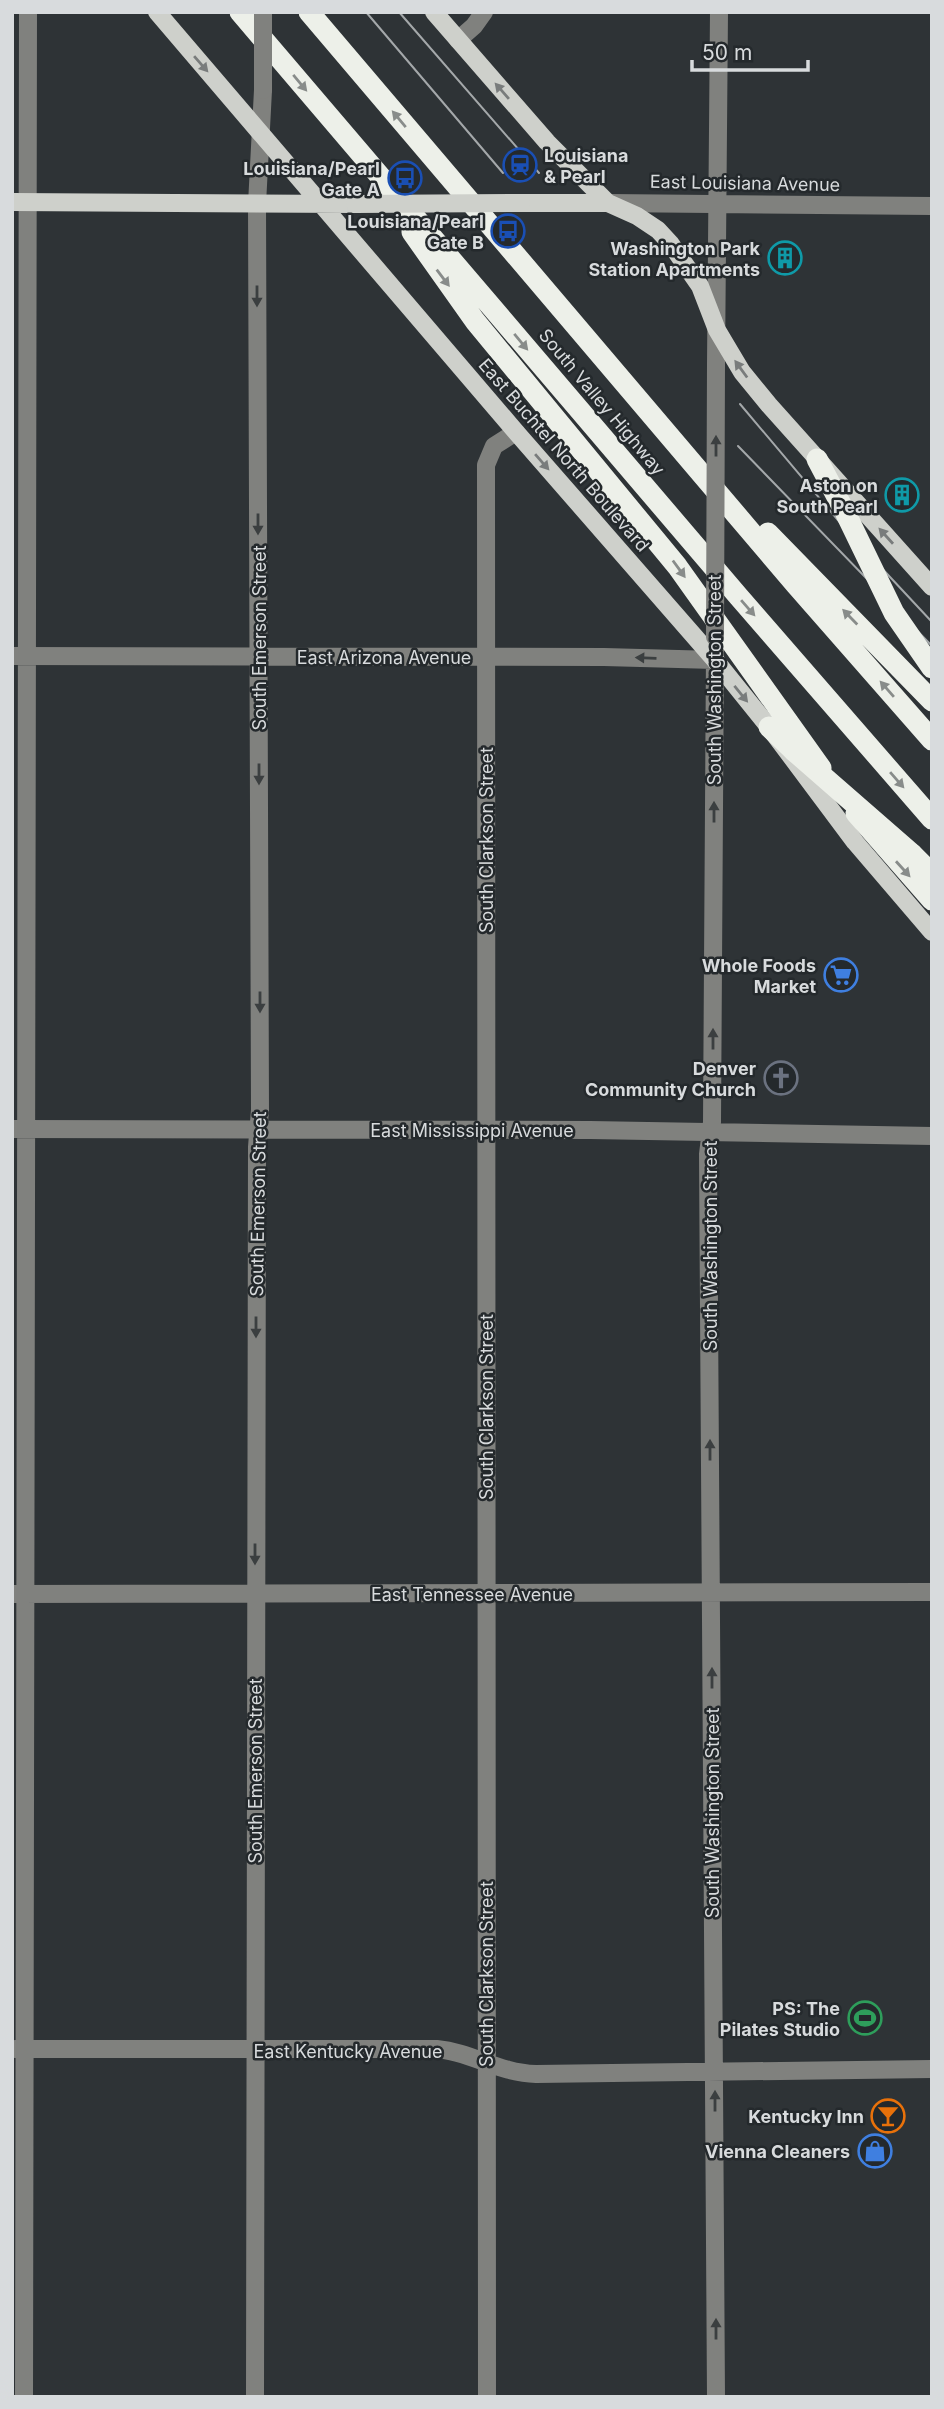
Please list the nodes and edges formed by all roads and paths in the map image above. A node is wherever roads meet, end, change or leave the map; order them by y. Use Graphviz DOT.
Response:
graph roads {
  1 [pos="28,12"];
  2 [pos="157,12"];
  3 [pos="240,12"];
  4 [pos="263,12"];
  5 [pos="309,12"];
  6 [pos="434,12"];
  7 [pos="484,12"];
  8 [pos="719,12"];
  9 [pos="458,40"];
  10 [pos="333,122"];
  11 [pos="259,130"];
  12 [pos="20,202"];
  13 [pos="608,203"];
  14 [pos="257,204"];
  15 [pos="718,204"];
  16 [pos="323,205"];
  17 [pos="932,206"];
  18 [pos="717,330"];
  19 [pos="642,403"];
  20 [pos="516,432"];
  21 [pos="817,458"];
  22 [pos="932,587"];
  23 [pos="486,656"];
  24 [pos="20,657"];
  25 [pos="259,657"];
  26 [pos="715,660"];
  27 [pos="932,668"];
  28 [pos="932,702"];
  29 [pos="769,727"];
  30 [pos="932,740"];
  31 [pos="932,819"];
  32 [pos="932,874"];
  33 [pos="932,900"];
  34 [pos="932,932"];
  35 [pos="19,1129"];
  36 [pos="259,1130"];
  37 [pos="486,1131"];
  38 [pos="711,1132"];
  39 [pos="932,1136"];
  40 [pos="255,1592"];
  41 [pos="932,1592"];
  42 [pos="711,1593"];
  43 [pos="18,1594"];
  44 [pos="485,1594"];
  45 [pos="18,2049"];
  46 [pos="257,2050"];
  47 [pos="486,2064"];
  48 [pos="932,2069"];
  49 [pos="715,2070"];
  50 [pos="24,2397"];
  51 [pos="255,2397"];
  52 [pos="487,2397"];
  53 [pos="716,2397"];
  1 -- 12 [label="street"];
  2 -- 11 [label="main road, East Buchtel North Boulevard, one-way"];
  3 -- 10 [label="highway, South Valley Highway, one-way"];
  4 -- 11 [label="street, South Emerson Street, bridge"];
  19 -- 5 [label="highway, South Valley Highway, one-way"];
  6 -- 9 [label="main road"];
  7 -- 9 [label="street"];
  8 -- 15 [label="street, South Washington Street"];
  13 -- 9 [label="main road, one-way"];
  10 -- 31 [label="highway, South Valley Highway, one-way"];
  10 -- 33 [label="highway, one-way"];
  11 -- 14 [label="street, South Emerson Street"];
  11 -- 16 [label="main road, East Buchtel North Boulevard"];
  12 -- 14 [label="main road, East Louisiana Avenue"];
  12 -- 24 [label="street"];
  13 -- 15 [label="street, East Louisiana Avenue"];
  13 -- 16 [label="main road, East Louisiana Avenue, bridge"];
  13 -- 18 [label="main road"];
  14 -- 16 [label="main road, East Louisiana Avenue"];
  14 -- 25 [label="street, South Emerson Street, one-way"];
  15 -- 17 [label="street, East Louisiana Avenue"];
  15 -- 18 [label="street, South Washington Street"];
  16 -- 20 [label="main road, East Buchtel North Boulevard"];
  21 -- 18 [label="main road, one-way"];
  26 -- 18 [label="street, South Washington Street, one-way, bridge"];
  28 -- 19 [label="highway, one-way"];
  30 -- 19 [label="highway, South Valley Highway, one-way"];
  20 -- 23 [label="street, South Clarkson Street"];
  20 -- 26 [label="main road, East Buchtel North Boulevard, one-way"];
  22 -- 21 [label="main road, one-way"];
  21 -- 27 [label="highway, bridge"];
  23 -- 25 [label="street, East Arizona Avenue"];
  26 -- 23 [label="street, East Arizona Avenue, one-way"];
  23 -- 37 [label="street, South Clarkson Street"];
  24 -- 25 [label="street, East Arizona Avenue"];
  24 -- 35 [label="street"];
  25 -- 36 [label="street, South Emerson Street, one-way"];
  26 -- 29 [label="main road, East Buchtel North Boulevard, one-way"];
  38 -- 26 [label="street, South Washington Street, one-way"];
  29 -- 32 [label="highway, bridge"];
  29 -- 34 [label="main road, East Buchtel North Boulevard"];
  35 -- 36 [label="street, East Mississippi Avenue"];
  35 -- 43 [label="street"];
  36 -- 37 [label="street, East Mississippi Avenue"];
  36 -- 40 [label="street, South Emerson Street, one-way"];
  37 -- 38 [label="street, East Mississippi Avenue"];
  37 -- 44 [label="street, South Clarkson Street"];
  38 -- 39 [label="street, East Mississippi Avenue"];
  42 -- 38 [label="street, South Washington Street, one-way"];
  40 -- 43 [label="street, East Tennessee Avenue"];
  40 -- 44 [label="street, East Tennessee Avenue"];
  40 -- 46 [label="street, South Emerson Street"];
  41 -- 42 [label="street, East Tennessee Avenue"];
  42 -- 44 [label="street, East Tennessee Avenue"];
  49 -- 42 [label="street, South Washington Street, one-way"];
  43 -- 45 [label="street"];
  44 -- 47 [label="street, South Clarkson Street"];
  45 -- 46 [label="street, East Kentucky Avenue"];
  45 -- 50 [label="street"];
  46 -- 47 [label="street, East Kentucky Avenue"];
  46 -- 51 [label="street, South Emerson Street"];
  47 -- 49 [label="street, East Kentucky Avenue"];
  47 -- 52 [label="street, South Clarkson Street"];
  48 -- 49 [label="street, East Kentucky Avenue"];
  53 -- 49 [label="street, South Washington Street, one-way"];
}
